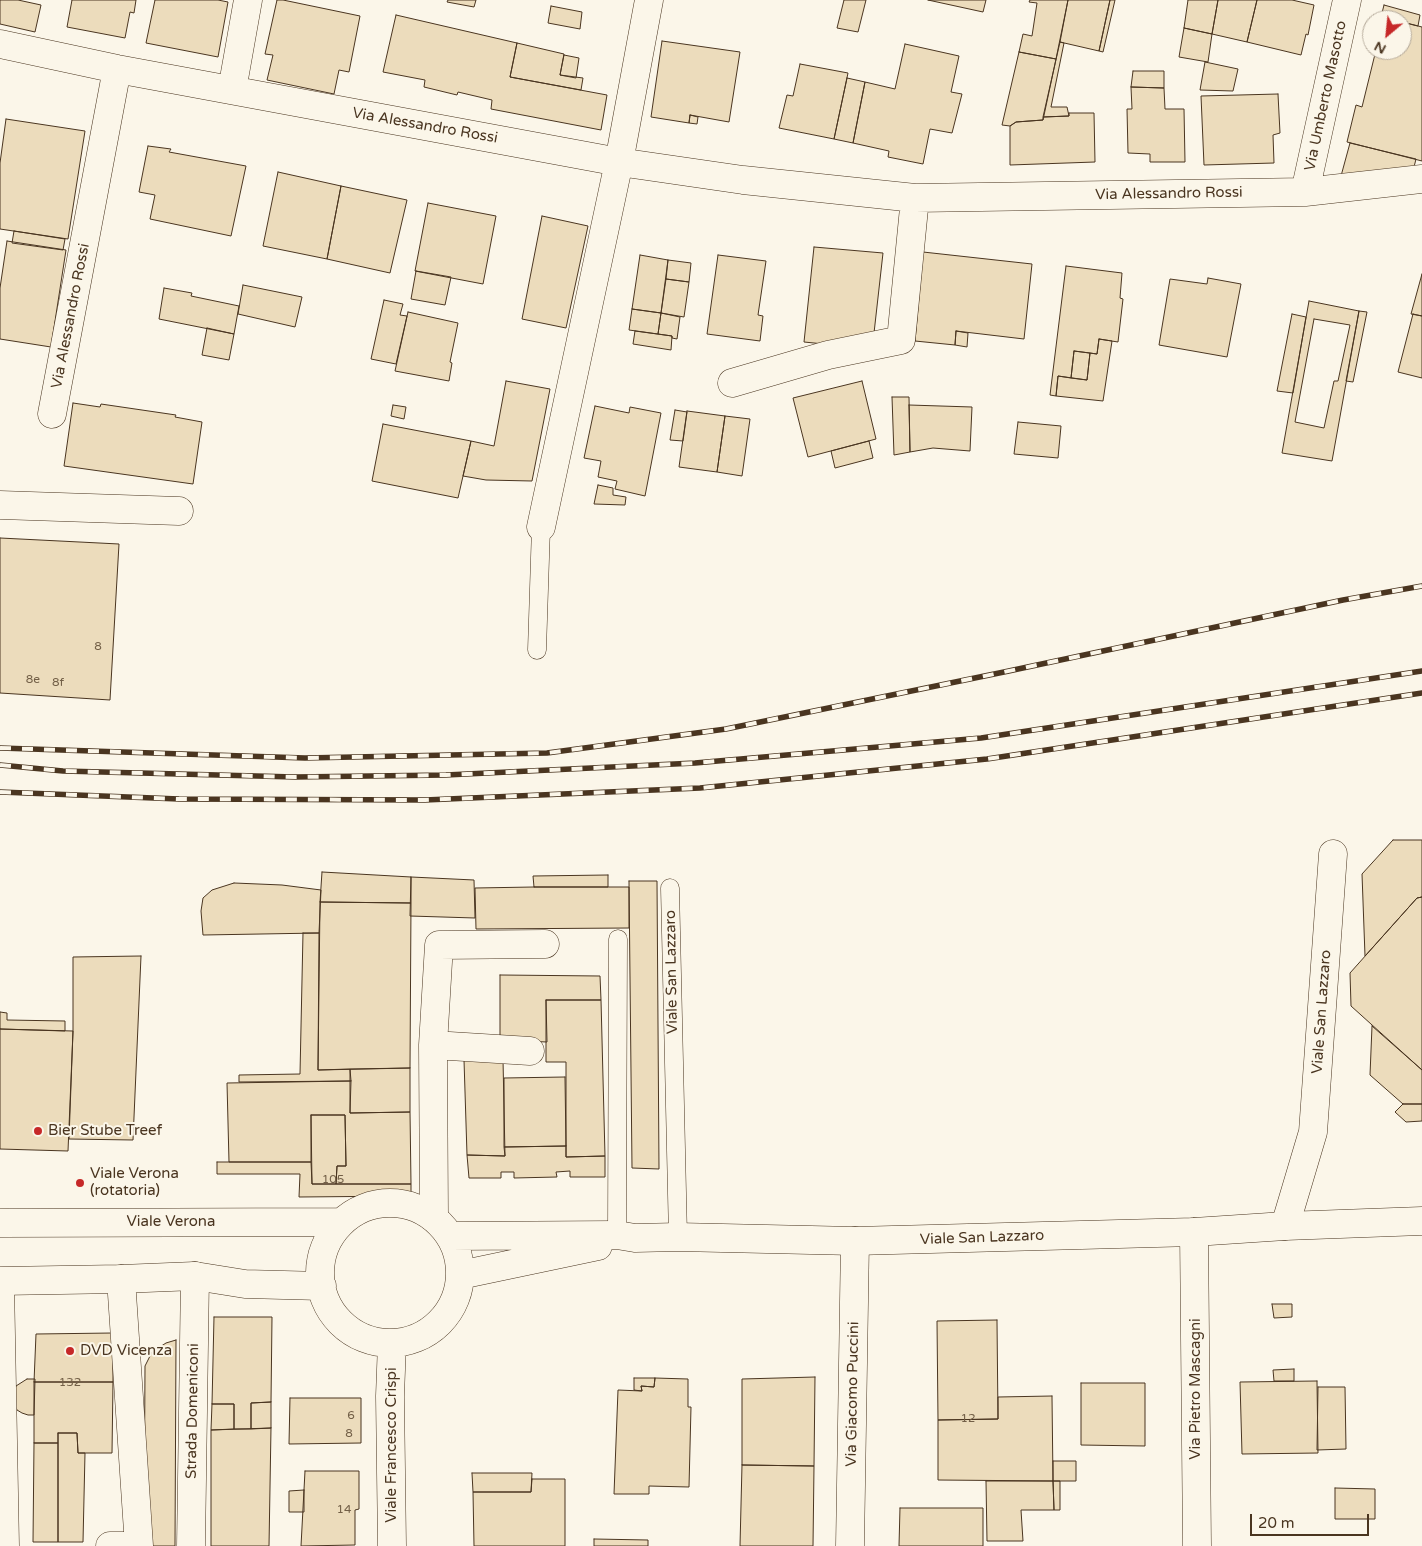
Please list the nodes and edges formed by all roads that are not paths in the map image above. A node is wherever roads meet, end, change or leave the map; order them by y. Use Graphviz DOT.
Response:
graph roads {
  1 [pos="248,0"];
  2 [pos="649,0"];
  3 [pos="1347,0"];
  4 [pos="0,44"];
  5 [pos="117,70"];
  6 [pos="232,90"];
  7 [pos="619,162"];
  8 [pos="1422,179"];
  9 [pos="1305,192"];
  10 [pos="915,198"];
  11 [pos="732,383"];
  12 [pos="52,414"];
  13 [pos="0,505"];
  14 [pos="179,511"];
  15 [pos="541,527"];
  16 [pos="537,650"];
  17 [pos="1333,854"];
  18 [pos="670,888"];
  19 [pos="618,938"];
  20 [pos="545,944"];
  21 [pos="433,1045"];
  22 [pos="530,1051"];
  23 [pos="1422,1221"];
  24 [pos="342,1222"];
  25 [pos="0,1223"];
  26 [pos="1285,1226"];
  27 [pos="442,1227"];
  28 [pos="1194,1232"];
  29 [pos="626,1236"];
  30 [pos="678,1237"];
  31 [pos="855,1241"];
  32 [pos="460,1275"];
  33 [pos="196,1276"];
  34 [pos="121,1279"];
  35 [pos="0,1283"];
  36 [pos="322,1286"];
  37 [pos="392,1343"];
  38 [pos="5,1546"];
  39 [pos="110,1546"];
  40 [pos="191,1546"];
  41 [pos="392,1546"];
  42 [pos="850,1546"];
  43 [pos="1197,1546"];
  1 -- 6 [label="street"];
  2 -- 7 [label="street"];
  3 -- 9 [label="street, Via Umberto Masotto"];
  4 -- 5 [label="street, Via Alessandro Rossi"];
  5 -- 6 [label="street, Via Alessandro Rossi"];
  5 -- 12 [label="street, Via Alessandro Rossi"];
  6 -- 7 [label="street, Via Alessandro Rossi"];
  7 -- 10 [label="street, Via Alessandro Rossi"];
  7 -- 15 [label="street"];
  8 -- 9 [label="street, Via Alessandro Rossi"];
  9 -- 10 [label="street, Via Alessandro Rossi"];
  10 -- 11 [label="street"];
  13 -- 14 [label="street"];
  15 -- 16 [label="lane"];
  17 -- 26 [label="street, Viale San Lazzaro"];
  18 -- 30 [label="lane, Viale San Lazzaro"];
  19 -- 29 [label="lane"];
  20 -- 21 [label="street"];
  21 -- 22 [label="street"];
  21 -- 27 [label="street"];
  23 -- 26 [label="street, Viale San Lazzaro"];
  24 -- 25 [label="street, Viale Verona"];
  24 -- 27 [label="street"];
  24 -- 36 [label="street"];
  26 -- 28 [label="street, Viale San Lazzaro"];
  27 -- 29 [label="street, Viale San Lazzaro"];
  27 -- 32 [label="street"];
  28 -- 31 [label="street, Viale San Lazzaro"];
  28 -- 43 [label="street, Via Pietro Mascagni"];
  29 -- 30 [label="street, Viale San Lazzaro"];
  29 -- 32 [label="street, Viale San Lazzaro"];
  30 -- 31 [label="street, Viale San Lazzaro"];
  31 -- 42 [label="street, Via Giacomo Puccini"];
  32 -- 37 [label="street"];
  33 -- 34 [label="street"];
  33 -- 36 [label="street"];
  33 -- 40 [label="street, Strada Domeniconi"];
  34 -- 35 [label="street"];
  34 -- 39 [label="street"];
  35 -- 38 [label="street"];
  36 -- 37 [label="street"];
  37 -- 41 [label="street, Viale Francesco Crispi"];
}
